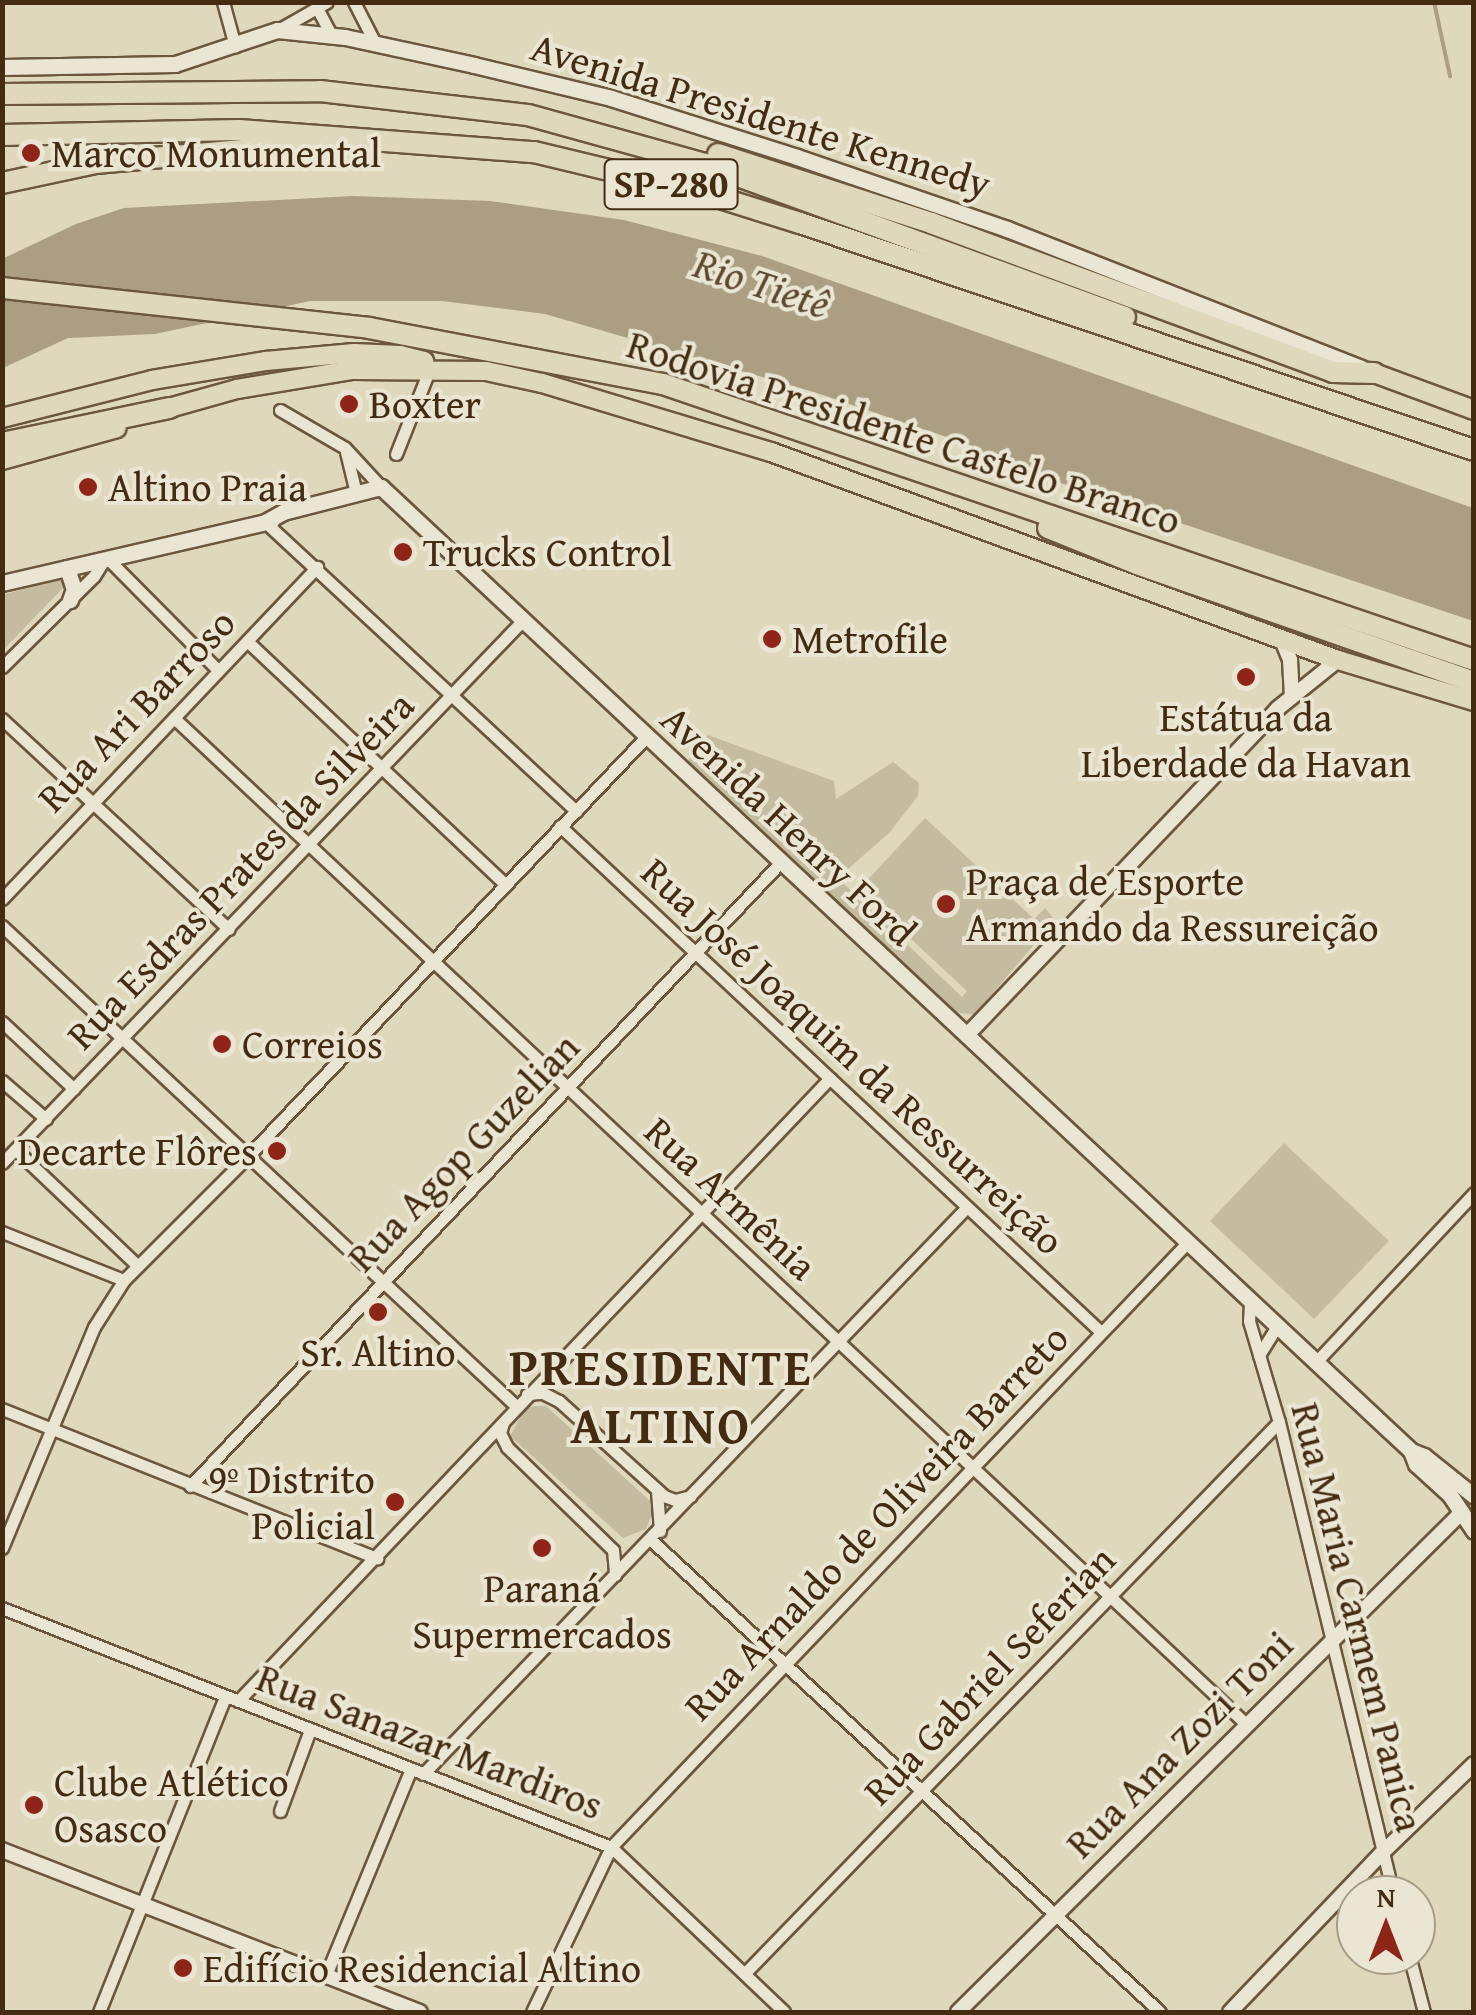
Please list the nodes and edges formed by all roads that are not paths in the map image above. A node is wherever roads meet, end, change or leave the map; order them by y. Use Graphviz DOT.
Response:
graph roads {
  1 [pos="223,2"];
  2 [pos="354,2"];
  3 [pos="322,5"];
  4 [pos="278,30"];
  5 [pos="330,34"];
  6 [pos="375,43"];
  7 [pos="235,46"];
  8 [pos="2,67"];
  9 [pos="2,94"];
  10 [pos="570,125"];
  11 [pos="2,135"];
  12 [pos="387,138"];
  13 [pos="2,183"];
  14 [pos="2,288"];
  15 [pos="1173,346"];
  16 [pos="434,368"];
  17 [pos="1374,373"];
  18 [pos="169,408"];
  19 [pos="280,410"];
  20 [pos="1474,410"];
  21 [pos="2,418"];
  22 [pos="2,443"];
  23 [pos="345,448"];
  24 [pos="1474,450"];
  25 [pos="396,454"];
  26 [pos="2,460"];
  27 [pos="385,490"];
  28 [pos="356,493"];
  29 [pos="994,498"];
  30 [pos="266,522"];
  31 [pos="106,559"];
  32 [pos="317,567"];
  33 [pos="68,568"];
  34 [pos="2,583"];
  35 [pos="70,600"];
  36 [pos="522,620"];
  37 [pos="1282,640"];
  38 [pos="247,641"];
  39 [pos="1338,660"];
  40 [pos="1474,660"];
  41 [pos="2,667"];
  42 [pos="218,670"];
  43 [pos="1474,682"];
  44 [pos="1292,695"];
  45 [pos="453,696"];
  46 [pos="1474,701"];
  47 [pos="174,718"];
  48 [pos="2,719"];
  49 [pos="647,736"];
  50 [pos="382,770"];
  51 [pos="92,803"];
  52 [pos="576,810"];
  53 [pos="560,826"];
  54 [pos="309,846"];
  55 [pos="782,862"];
  56 [pos="505,884"];
  57 [pos="2,898"];
  58 [pos="2,926"];
  59 [pos="229,929"];
  60 [pos="696,954"];
  61 [pos="431,959"];
  62 [pos="2,1022"];
  63 [pos="966,1035"];
  64 [pos="123,1038"];
  65 [pos="830,1078"];
  66 [pos="2,1081"];
  67 [pos="74,1089"];
  68 [pos="567,1089"];
  69 [pos="46,1119"];
  70 [pos="16,1150"];
  71 [pos="248,1156"];
  72 [pos="2,1164"];
  73 [pos="1474,1193"];
  74 [pos="965,1209"];
  75 [pos="703,1216"];
  76 [pos="2,1232"];
  77 [pos="1188,1242"];
  78 [pos="138,1266"];
  79 [pos="124,1280"];
  80 [pos="385,1280"];
  81 [pos="1250,1302"];
  82 [pos="1276,1328"];
  83 [pos="1101,1332"];
  84 [pos="836,1342"];
  85 [pos="1259,1355"];
  86 [pos="1315,1362"];
  87 [pos="556,1364"];
  88 [pos="527,1394"];
  89 [pos="559,1401"];
  90 [pos="516,1406"];
  91 [pos="2,1409"];
  92 [pos="505,1419"];
  93 [pos="1279,1422"];
  94 [pos="50,1427"];
  95 [pos="483,1442"];
  96 [pos="507,1447"];
  97 [pos="1410,1451"];
  98 [pos="972,1468"];
  99 [pos="190,1486"];
  100 [pos="656,1491"];
  101 [pos="691,1496"];
  102 [pos="1474,1496"];
  103 [pos="1470,1524"];
  104 [pos="651,1539"];
  105 [pos="608,1544"];
  106 [pos="2,1548"];
  107 [pos="377,1558"];
  108 [pos="615,1575"];
  109 [pos="1108,1598"];
  110 [pos="2,1608"];
  111 [pos="1329,1642"];
  112 [pos="786,1663"];
  113 [pos="232,1699"];
  114 [pos="1246,1724"];
  115 [pos="310,1730"];
  116 [pos="1474,1764"];
  117 [pos="417,1772"];
  118 [pos="924,1790"];
  119 [pos="280,1811"];
  120 [pos="611,1847"];
  121 [pos="2,1850"];
  122 [pos="1382,1853"];
  123 [pos="1388,1875"];
  124 [pos="140,1905"];
  125 [pos="1054,1914"];
  126 [pos="744,1973"];
  127 [pos="1414,1975"];
  128 [pos="326,1976"];
  129 [pos="99,2012"];
  130 [pos="420,2012"];
  131 [pos="532,2012"];
  132 [pos="784,2012"];
  133 [pos="958,2012"];
  134 [pos="1160,2012"];
  135 [pos="1230,2012"];
  136 [pos="1424,2012"];
  1 -- 7 [label="street"];
  2 -- 6 [label="street"];
  3 -- 4 [label="street"];
  3 -- 5 [label="street"];
  4 -- 5 [label="main road, Avenida Presidente Kennedy"];
  4 -- 7 [label="main road, Avenida Presidente Kennedy"];
  5 -- 6 [label="main road, Avenida Presidente Kennedy"];
  6 -- 17 [label="main road, Avenida Presidente Kennedy"];
  7 -- 8 [label="main road, Avenida Presidente Kennedy"];
  9 -- 10 [label="highway"];
  10 -- 15 [label="highway"];
  10 -- 17 [label="highway"];
  11 -- 12 [label="highway, SP-280"];
  12 -- 13 [label="highway"];
  12 -- 15 [label="highway, SP-280"];
  14 -- 29 [label="highway, Rodovia Presidente Castelo Branco"];
  15 -- 24 [label="highway, SP-280"];
  16 -- 18 [label="main road"];
  16 -- 21 [label="main road"];
  16 -- 25 [label="street"];
  16 -- 37 [label="main road"];
  17 -- 20 [label="main road, Avenida Presidente Kennedy"];
  18 -- 22 [label="highway"];
  18 -- 26 [label="main road"];
  19 -- 23 [label="street, Avenida Henry Ford"];
  23 -- 27 [label="street, Avenida Henry Ford"];
  23 -- 28 [label="street"];
  27 -- 28 [label="main road"];
  27 -- 30 [label="main road"];
  27 -- 36 [label="main road, Avenida Henry Ford"];
  28 -- 30 [label="main road"];
  29 -- 40 [label="highway, Rodovia Presidente Castelo Branco"];
  29 -- 43 [label="highway"];
  30 -- 31 [label="main road"];
  30 -- 32 [label="street"];
  31 -- 33 [label="main road"];
  31 -- 35 [label="street"];
  31 -- 42 [label="street"];
  32 -- 38 [label="street, Rua Ari Barroso"];
  32 -- 45 [label="street"];
  33 -- 34 [label="main road"];
  33 -- 35 [label="main road"];
  35 -- 41 [label="street"];
  36 -- 45 [label="street, Rua Esdras Prates da Silveira"];
  36 -- 49 [label="main road, Avenida Henry Ford"];
  37 -- 39 [label="main road"];
  37 -- 44 [label="street"];
  38 -- 42 [label="street, Rua Ari Barroso"];
  38 -- 50 [label="street"];
  39 -- 44 [label="street"];
  39 -- 46 [label="main road"];
  42 -- 47 [label="street, Rua Ari Barroso"];
  44 -- 63 [label="street"];
  45 -- 50 [label="street, Rua Esdras Prates da Silveira"];
  45 -- 52 [label="street"];
  47 -- 51 [label="street, Rua Ari Barroso"];
  47 -- 54 [label="street, Rua Armênia"];
  48 -- 51 [label="street"];
  49 -- 52 [label="street"];
  49 -- 55 [label="main road, Avenida Henry Ford"];
  50 -- 54 [label="street, Rua Esdras Prates da Silveira"];
  50 -- 56 [label="street"];
  51 -- 57 [label="street, Rua Ari Barroso"];
  51 -- 59 [label="street"];
  52 -- 53 [label="street"];
  53 -- 56 [label="street"];
  53 -- 60 [label="street, Rua José Joaquim da Ressurreição"];
  54 -- 59 [label="street, Rua Esdras Prates da Silveira"];
  54 -- 61 [label="street, Rua Armênia"];
  55 -- 60 [label="street, Rua Agop Guzelian"];
  55 -- 63 [label="main road, Avenida Henry Ford"];
  56 -- 61 [label="street"];
  58 -- 64 [label="street"];
  59 -- 64 [label="street, Rua Esdras Prates da Silveira"];
  60 -- 65 [label="street, Rua José Joaquim da Ressurreição"];
  60 -- 68 [label="street, Rua Agop Guzelian"];
  61 -- 68 [label="street, Rua Armênia"];
  61 -- 71 [label="street"];
  62 -- 67 [label="street"];
  63 -- 77 [label="main road, Avenida Henry Ford"];
  64 -- 67 [label="street, Rua Esdras Prates da Silveira"];
  64 -- 71 [label="street"];
  65 -- 74 [label="street, Rua José Joaquim da Ressurreição"];
  65 -- 75 [label="street"];
  66 -- 69 [label="street"];
  67 -- 69 [label="street, Rua Esdras Prates da Silveira"];
  68 -- 75 [label="street, Rua Armênia"];
  68 -- 80 [label="street, Rua Agop Guzelian"];
  69 -- 70 [label="street, Rua Esdras Prates da Silveira"];
  70 -- 72 [label="street, Rua Esdras Prates da Silveira"];
  70 -- 78 [label="street"];
  71 -- 78 [label="street"];
  71 -- 80 [label="street"];
  73 -- 86 [label="street"];
  74 -- 83 [label="street, Rua José Joaquim da Ressurreição"];
  74 -- 84 [label="street"];
  75 -- 84 [label="street, Rua Armênia"];
  75 -- 87 [label="street"];
  76 -- 79 [label="street"];
  77 -- 81 [label="main road, Avenida Henry Ford"];
  77 -- 83 [label="street, Rua Arnaldo de Oliveira Barreto"];
  78 -- 79 [label="street"];
  79 -- 94 [label="street"];
  80 -- 90 [label="street"];
  80 -- 99 [label="street, Rua Agop Guzelian"];
  81 -- 82 [label="main road, Avenida Henry Ford"];
  81 -- 85 [label="street, Rua Maria Carmem Panica"];
  82 -- 85 [label="street"];
  82 -- 86 [label="main road, Avenida Henry Ford"];
  83 -- 98 [label="street, Rua Arnaldo de Oliveira Barreto"];
  84 -- 98 [label="street, Rua Armênia"];
  84 -- 101 [label="street"];
  85 -- 93 [label="street, Rua Maria Carmem Panica"];
  86 -- 97 [label="main road, Avenida Henry Ford"];
  87 -- 88 [label="street"];
  87 -- 89 [label="street"];
  88 -- 89 [label="street"];
  88 -- 90 [label="street"];
  89 -- 100 [label="street"];
  90 -- 92 [label="street"];
  91 -- 94 [label="street"];
  92 -- 95 [label="street"];
  92 -- 96 [label="street"];
  93 -- 109 [label="street, Rua Gabriel Seferian"];
  93 -- 111 [label="street, Rua Maria Carmem Panica"];
  94 -- 99 [label="street"];
  94 -- 106 [label="street"];
  95 -- 96 [label="street"];
  95 -- 107 [label="street"];
  96 -- 105 [label="street"];
  97 -- 102 [label="main road, Avenida Henry Ford"];
  97 -- 103 [label="main road, Avenida Henry Ford"];
  98 -- 109 [label="street, Rua Armênia"];
  98 -- 112 [label="street, Rua Arnaldo de Oliveira Barreto"];
  99 -- 107 [label="street"];
  100 -- 101 [label="street"];
  100 -- 104 [label="street"];
  101 -- 104 [label="street"];
  103 -- 111 [label="street, Rua Ana Zozi Toni"];
  104 -- 105 [label="street"];
  104 -- 108 [label="street"];
  104 -- 112 [label="street"];
  105 -- 108 [label="street"];
  107 -- 113 [label="street"];
  108 -- 117 [label="street"];
  109 -- 114 [label="street, Rua Armênia"];
  109 -- 118 [label="street, Rua Gabriel Seferian"];
  110 -- 113 [label="street, Rua Sanazar Mardiros"];
  111 -- 114 [label="street, Rua Ana Zozi Toni"];
  111 -- 122 [label="street, Rua Maria Carmem Panica"];
  112 -- 118 [label="street"];
  112 -- 120 [label="street, Rua Arnaldo de Oliveira Barreto"];
  113 -- 115 [label="street, Rua Sanazar Mardiros"];
  113 -- 124 [label="street"];
  114 -- 125 [label="street, Rua Ana Zozi Toni"];
  115 -- 117 [label="street, Rua Sanazar Mardiros"];
  115 -- 119 [label="street"];
  116 -- 122 [label="street"];
  117 -- 120 [label="street, Rua Sanazar Mardiros"];
  117 -- 128 [label="street"];
  118 -- 125 [label="street"];
  118 -- 126 [label="street, Rua Gabriel Seferian"];
  120 -- 126 [label="street, Rua Sanazar Mardiros"];
  120 -- 131 [label="street, Rua Arnaldo de Oliveira Barreto"];
  121 -- 124 [label="street"];
  122 -- 123 [label="street, Rua Maria Carmem Panica"];
  122 -- 135 [label="street"];
  124 -- 128 [label="street"];
  124 -- 129 [label="street"];
  125 -- 133 [label="street, Rua Ana Zozi Toni"];
  125 -- 134 [label="street"];
  126 -- 132 [label="street, Rua Sanazar Mardiros"];
  127 -- 136 [label="street"];
  128 -- 130 [label="street"];
}
